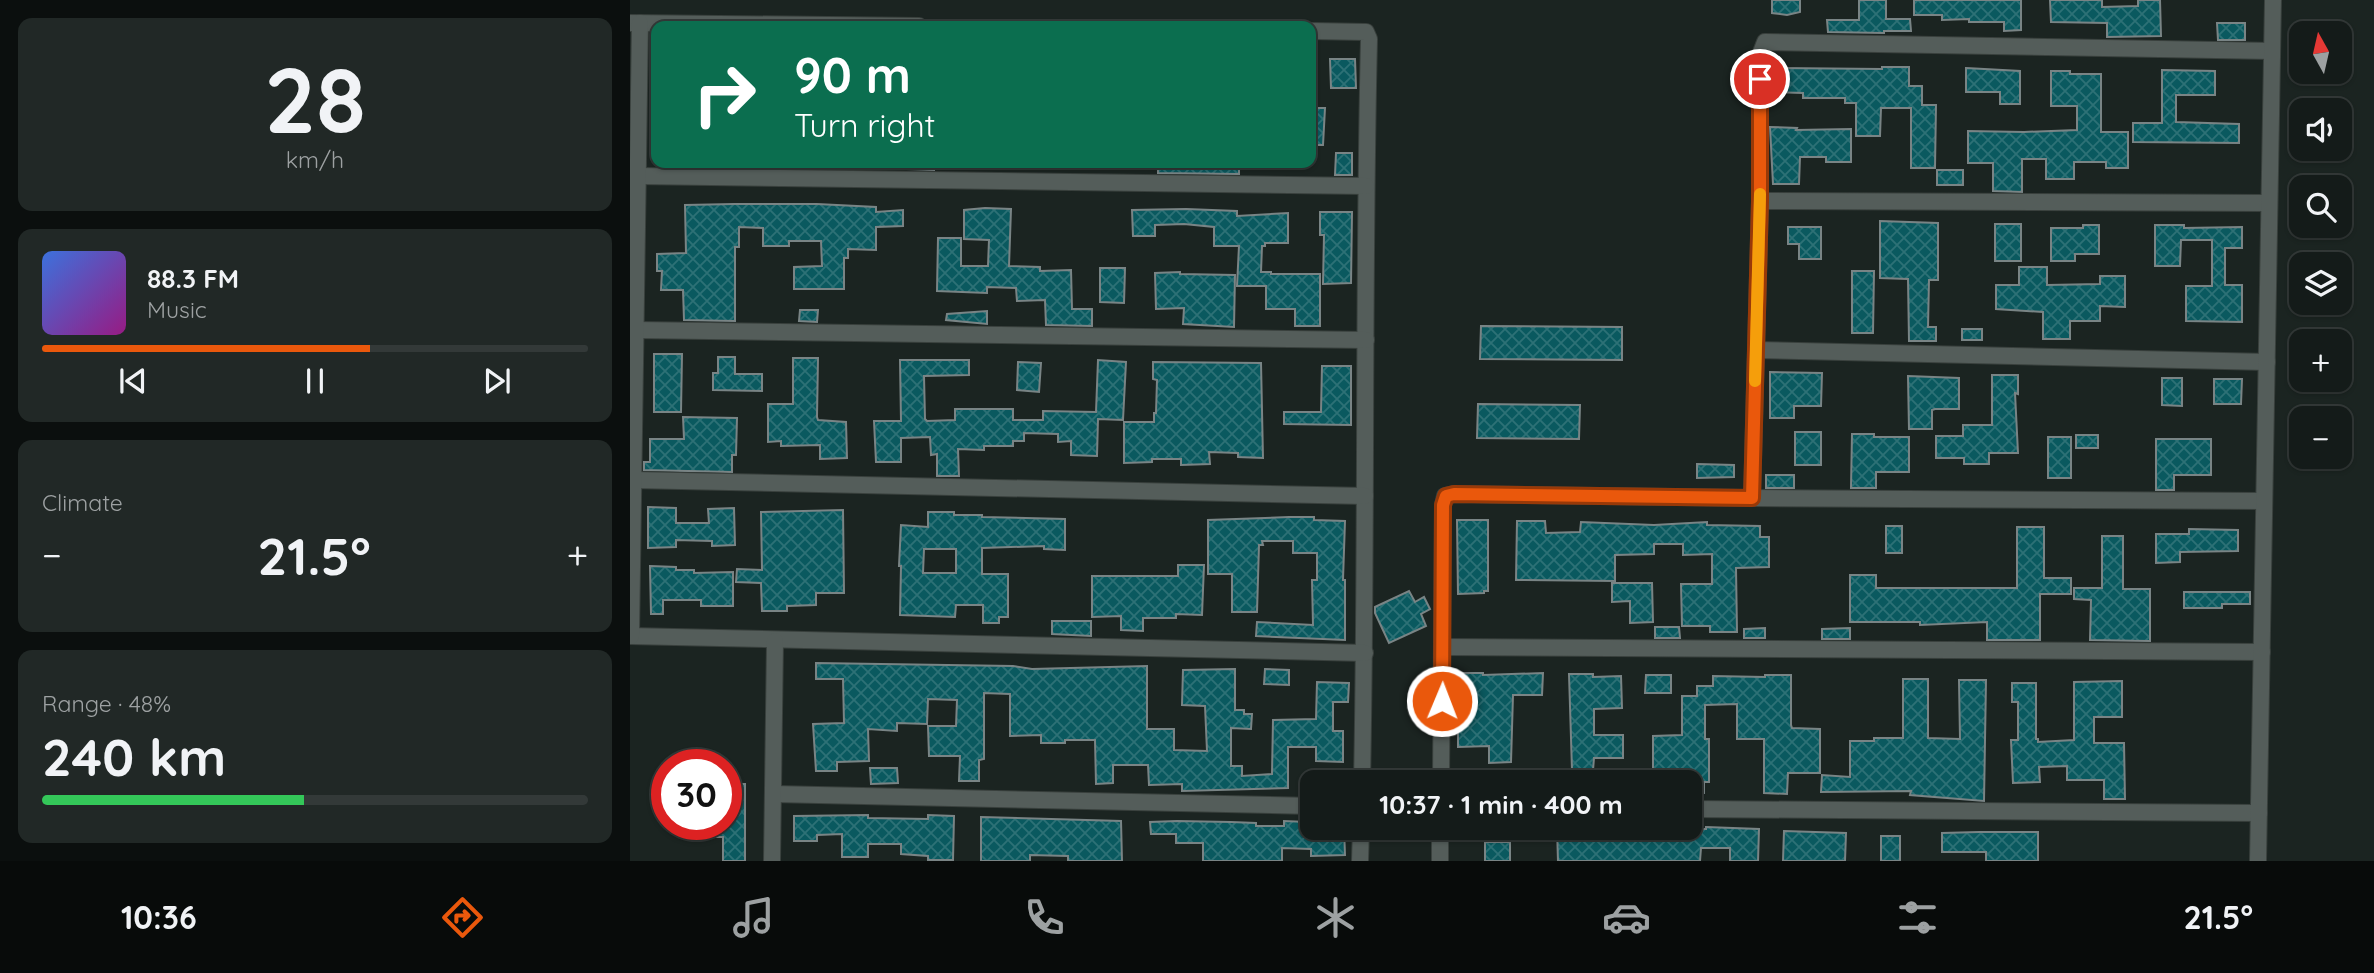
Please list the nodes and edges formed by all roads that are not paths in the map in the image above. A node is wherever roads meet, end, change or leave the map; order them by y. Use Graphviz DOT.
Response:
graph roads {
  1 [pos="2273,0"];
  2 [pos="635,23"];
  3 [pos="1316,31"];
  4 [pos="2272,51"];
  5 [pos="637,176"];
  6 [pos="1366,186"];
  7 [pos="1760,201"];
  8 [pos="2269,204"];
  9 [pos="635,330"];
  10 [pos="1366,340"];
  11 [pos="1756,350"];
  12 [pos="2267,362"];
  13 [pos="633,480"];
  14 [pos="1365,496"];
  15 [pos="1752,498"];
  16 [pos="2264,500"];
  17 [pos="631,636"];
  18 [pos="775,640"];
  19 [pos="1443,647"];
  20 [pos="2262,652"];
  21 [pos="1364,653"];
  22 [pos="1362,770"];
  23 [pos="1441,770"];
  24 [pos="774,794"];
  25 [pos="1300,806"];
  26 [pos="1702,809"];
  27 [pos="2259,813"];
  28 [pos="1361,840"];
  29 [pos="1440,840"];
  30 [pos="772,861"];
  31 [pos="1360,861"];
  32 [pos="1440,861"];
  33 [pos="2258,861"];
  1 -- 4 [label="street"];
  2 -- 5 [label="street"];
  3 -- 6 [label="street"];
  4 -- 7 [label="street"];
  4 -- 8 [label="street"];
  5 -- 6 [label="street"];
  5 -- 9 [label="street"];
  6 -- 10 [label="street"];
  7 -- 8 [label="street"];
  7 -- 11 [label="street"];
  8 -- 12 [label="street"];
  9 -- 10 [label="street"];
  9 -- 13 [label="street"];
  10 -- 14 [label="street"];
  11 -- 12 [label="street"];
  11 -- 15 [label="street"];
  12 -- 16 [label="street"];
  13 -- 14 [label="street"];
  13 -- 17 [label="street"];
  14 -- 21 [label="street"];
  15 -- 16 [label="street"];
  15 -- 19 [label="street"];
  16 -- 20 [label="street"];
  17 -- 18 [label="street"];
  18 -- 21 [label="street"];
  18 -- 24 [label="street"];
  19 -- 20 [label="street"];
  19 -- 23 [label="street"];
  20 -- 27 [label="street"];
  21 -- 22 [label="street"];
  24 -- 25 [label="street"];
  24 -- 30 [label="street"];
  26 -- 27 [label="street"];
  27 -- 33 [label="street"];
  28 -- 31 [label="street"];
  29 -- 32 [label="street"];
}
